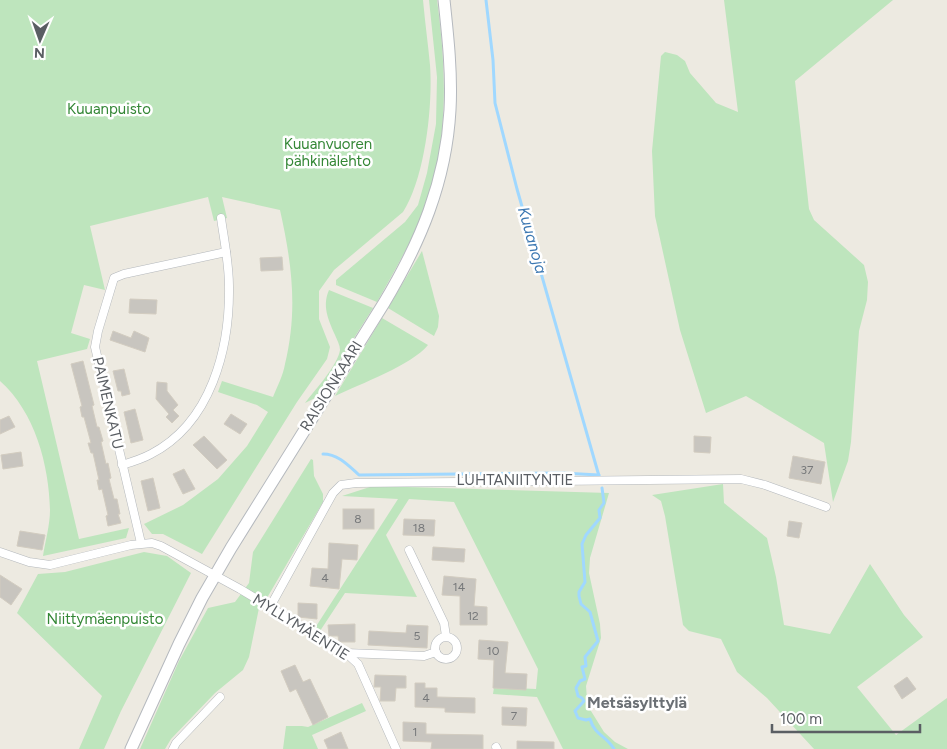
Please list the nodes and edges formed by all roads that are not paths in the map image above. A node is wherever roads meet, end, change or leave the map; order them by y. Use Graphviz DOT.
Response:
graph roads {
  1 [pos="444,0"];
  2 [pos="221,218"];
  3 [pos="226,252"];
  4 [pos="122,465"];
  5 [pos="826,508"];
  6 [pos="141,543"];
  7 [pos="409,550"];
  8 [pos="0,552"];
  9 [pos="215,576"];
  10 [pos="270,607"];
  11 [pos="446,636"];
  12 [pos="436,652"];
  13 [pos="346,653"];
  14 [pos="220,697"];
  15 [pos="131,749"];
  16 [pos="173,749"];
  17 [pos="396,749"];
  1 -- 9 [label="main road, RAISIONKAARI"];
  2 -- 3 [label="street, PAIMENKATU"];
  3 -- 4 [label="street, PAIMENKATU"];
  3 -- 4 [label="street, PAIMENKATU"];
  4 -- 6 [label="street, PAIMENKATU"];
  5 -- 10 [label="street, LUHTANIITYNTIE"];
  6 -- 8 [label="street"];
  6 -- 9 [label="street, MYLLYMÄENTIE"];
  7 -- 11 [label="street"];
  9 -- 10 [label="street, MYLLYMÄENTIE"];
  9 -- 15 [label="main road, RAISIONKAARI"];
  10 -- 13 [label="street, MYLLYMÄENTIE"];
  11 -- 12 [label="street"];
  11 -- 12 [label="street"];
  12 -- 13 [label="street"];
  13 -- 17 [label="street, MYLLYMÄENTIE"];
  14 -- 16 [label="street"];
}
